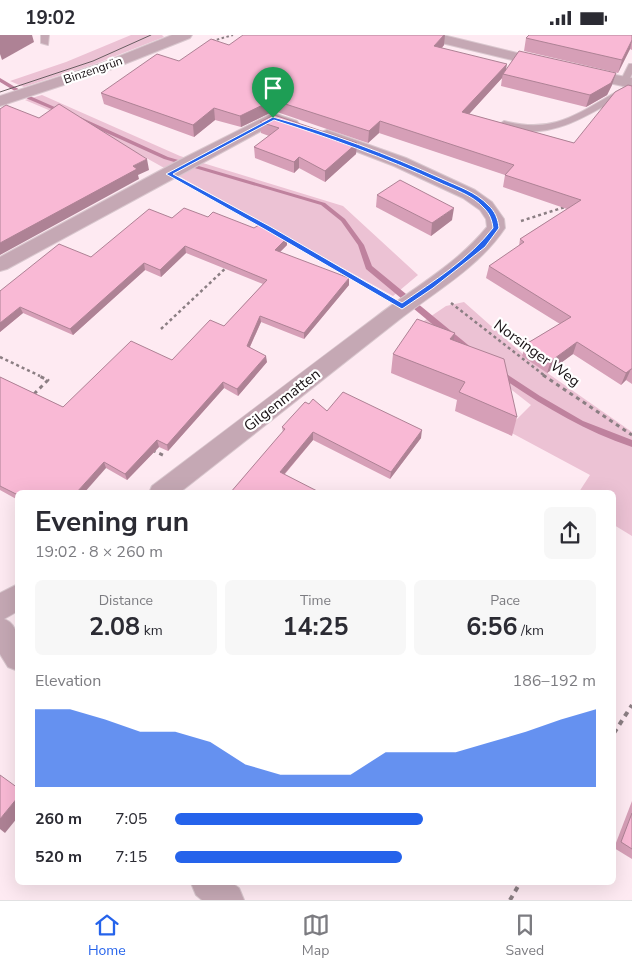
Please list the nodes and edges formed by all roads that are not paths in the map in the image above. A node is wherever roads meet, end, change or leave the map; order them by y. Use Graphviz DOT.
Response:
graph roads {
  1 [pos="185,35"];
  2 [pos="426,35"];
  3 [pos="632,66"];
  4 [pos="629,84"];
  5 [pos="0,101"];
  6 [pos="493,121"];
  7 [pos="0,265"];
  8 [pos="165,490"];
  9 [pos="15,598"];
  10 [pos="0,608"];
  11 [pos="0,630"];
  12 [pos="15,652"];
  13 [pos="210,885"];
  14 [pos="227,900"];
  1 -- 5 [label="street, Binzengrün"];
  2 -- 4 [label="street"];
  3 -- 4 [label="lane"];
  4 -- 6 [label="lane"];
  7 -- 8 [label="street, Gilgenmatten"];
  9 -- 10 [label="street"];
  11 -- 12 [label="street"];
  13 -- 14 [label="street"];
}
